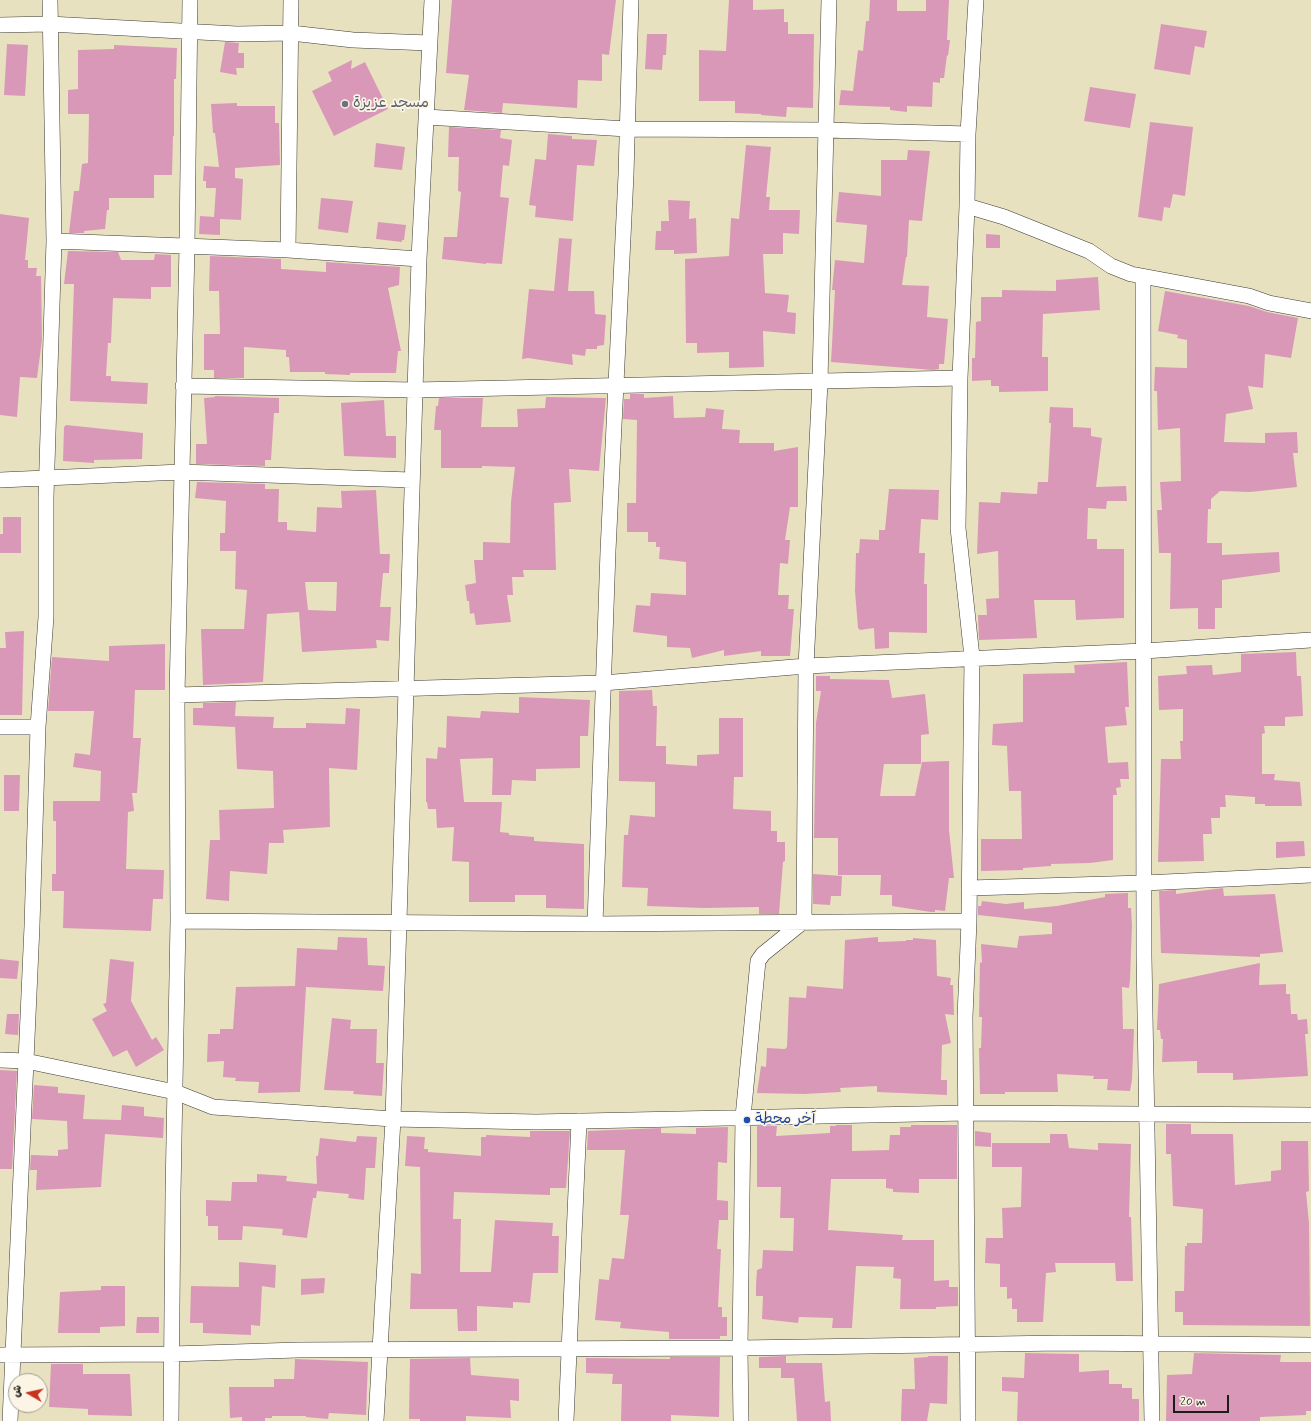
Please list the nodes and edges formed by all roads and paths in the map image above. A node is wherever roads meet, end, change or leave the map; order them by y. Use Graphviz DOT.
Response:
graph roads {
  1 [pos="50,0"];
  2 [pos="190,0"];
  3 [pos="291,0"];
  4 [pos="432,0"];
  5 [pos="631,0"];
  6 [pos="829,0"];
  7 [pos="976,0"];
  8 [pos="49,24"];
  9 [pos="0,25"];
  10 [pos="189,30"];
  11 [pos="291,33"];
  12 [pos="429,43"];
  13 [pos="426,117"];
  14 [pos="627,129"];
  15 [pos="825,130"];
  16 [pos="968,134"];
  17 [pos="967,206"];
  18 [pos="54,241"];
  19 [pos="187,246"];
  20 [pos="288,250"];
  21 [pos="418,259"];
  22 [pos="1143,276"];
  23 [pos="1311,311"];
  24 [pos="960,378"];
  25 [pos="820,382"];
  26 [pos="184,386"];
  27 [pos="616,386"];
  28 [pos="415,390"];
  29 [pos="181,472"];
  30 [pos="47,479"];
  31 [pos="0,480"];
  32 [pos="411,480"];
  33 [pos="1311,640"];
  34 [pos="1144,651"];
  35 [pos="972,657"];
  36 [pos="806,666"];
  37 [pos="603,683"];
  38 [pos="406,688"];
  39 [pos="177,695"];
  40 [pos="0,727"];
  41 [pos="38,727"];
  42 [pos="1311,875"];
  43 [pos="1144,883"];
  44 [pos="969,888"];
  45 [pos="178,921"];
  46 [pos="804,921"];
  47 [pos="969,921"];
  48 [pos="399,922"];
  49 [pos="595,924"];
  50 [pos="0,1060"];
  51 [pos="26,1061"];
  52 [pos="175,1092"];
  53 [pos="966,1113"];
  54 [pos="1146,1115"];
  55 [pos="1311,1115"];
  56 [pos="743,1117"];
  57 [pos="393,1119"];
  58 [pos="579,1121"];
  59 [pos="1150,1344"];
  60 [pos="967,1345"];
  61 [pos="1311,1345"];
  62 [pos="740,1348"];
  63 [pos="379,1349"];
  64 [pos="569,1349"];
  65 [pos="172,1354"];
  66 [pos="6,1355"];
  67 [pos="10,1421"];
  68 [pos="171,1421"];
  69 [pos="376,1421"];
  70 [pos="566,1421"];
  71 [pos="741,1421"];
  72 [pos="968,1421"];
  73 [pos="1152,1421"];
  1 -- 8 [label="street"];
  2 -- 10 [label="street"];
  3 -- 11 [label="street"];
  4 -- 12 [label="street"];
  5 -- 14 [label="street"];
  6 -- 15 [label="street"];
  7 -- 16 [label="street"];
  8 -- 9 [label="street"];
  8 -- 10 [label="street"];
  8 -- 18 [label="street"];
  10 -- 11 [label="street"];
  10 -- 19 [label="street"];
  11 -- 12 [label="street"];
  11 -- 20 [label="street"];
  12 -- 13 [label="street"];
  13 -- 14 [label="street"];
  13 -- 21 [label="street"];
  14 -- 15 [label="street"];
  14 -- 27 [label="street"];
  15 -- 16 [label="street"];
  15 -- 25 [label="street"];
  16 -- 17 [label="street"];
  17 -- 22 [label="street"];
  17 -- 24 [label="street"];
  18 -- 19 [label="street"];
  18 -- 30 [label="street"];
  19 -- 20 [label="street"];
  19 -- 26 [label="street"];
  20 -- 21 [label="street"];
  21 -- 28 [label="street"];
  22 -- 23 [label="street"];
  22 -- 34 [label="street"];
  24 -- 25 [label="street"];
  24 -- 35 [label="street"];
  25 -- 27 [label="street"];
  25 -- 36 [label="street"];
  26 -- 28 [label="street"];
  26 -- 29 [label="street"];
  27 -- 28 [label="street"];
  27 -- 37 [label="street"];
  28 -- 32 [label="street"];
  29 -- 30 [label="street"];
  29 -- 32 [label="street"];
  29 -- 39 [label="street"];
  30 -- 31 [label="street"];
  30 -- 41 [label="street"];
  32 -- 38 [label="street"];
  33 -- 34 [label="street"];
  34 -- 35 [label="street"];
  34 -- 43 [label="street"];
  35 -- 36 [label="street"];
  35 -- 44 [label="street"];
  36 -- 37 [label="street"];
  36 -- 46 [label="street"];
  37 -- 38 [label="street"];
  37 -- 49 [label="street"];
  38 -- 39 [label="street"];
  38 -- 48 [label="street"];
  39 -- 45 [label="street"];
  40 -- 41 [label="street"];
  41 -- 51 [label="street"];
  42 -- 43 [label="street"];
  43 -- 44 [label="street"];
  43 -- 54 [label="street"];
  44 -- 47 [label="street"];
  45 -- 48 [label="street"];
  45 -- 52 [label="street"];
  46 -- 47 [label="street"];
  46 -- 49 [label="street"];
  46 -- 56 [label="street"];
  47 -- 53 [label="street"];
  48 -- 49 [label="street"];
  48 -- 57 [label="street"];
  50 -- 51 [label="street"];
  51 -- 52 [label="street"];
  51 -- 66 [label="street"];
  52 -- 57 [label="street"];
  52 -- 65 [label="street"];
  53 -- 54 [label="street"];
  53 -- 56 [label="street"];
  53 -- 60 [label="street"];
  54 -- 55 [label="street"];
  54 -- 59 [label="street"];
  56 -- 58 [label="street"];
  56 -- 62 [label="street"];
  57 -- 58 [label="street"];
  57 -- 63 [label="street"];
  58 -- 64 [label="street"];
  59 -- 60 [label="street"];
  59 -- 61 [label="street"];
  59 -- 73 [label="street"];
  60 -- 62 [label="street"];
  60 -- 72 [label="street"];
  62 -- 64 [label="street"];
  62 -- 71 [label="street"];
  63 -- 64 [label="street"];
  63 -- 65 [label="street"];
  63 -- 69 [label="street"];
  64 -- 70 [label="street"];
  65 -- 66 [label="street"];
  65 -- 68 [label="street"];
  66 -- 67 [label="street"];
}
